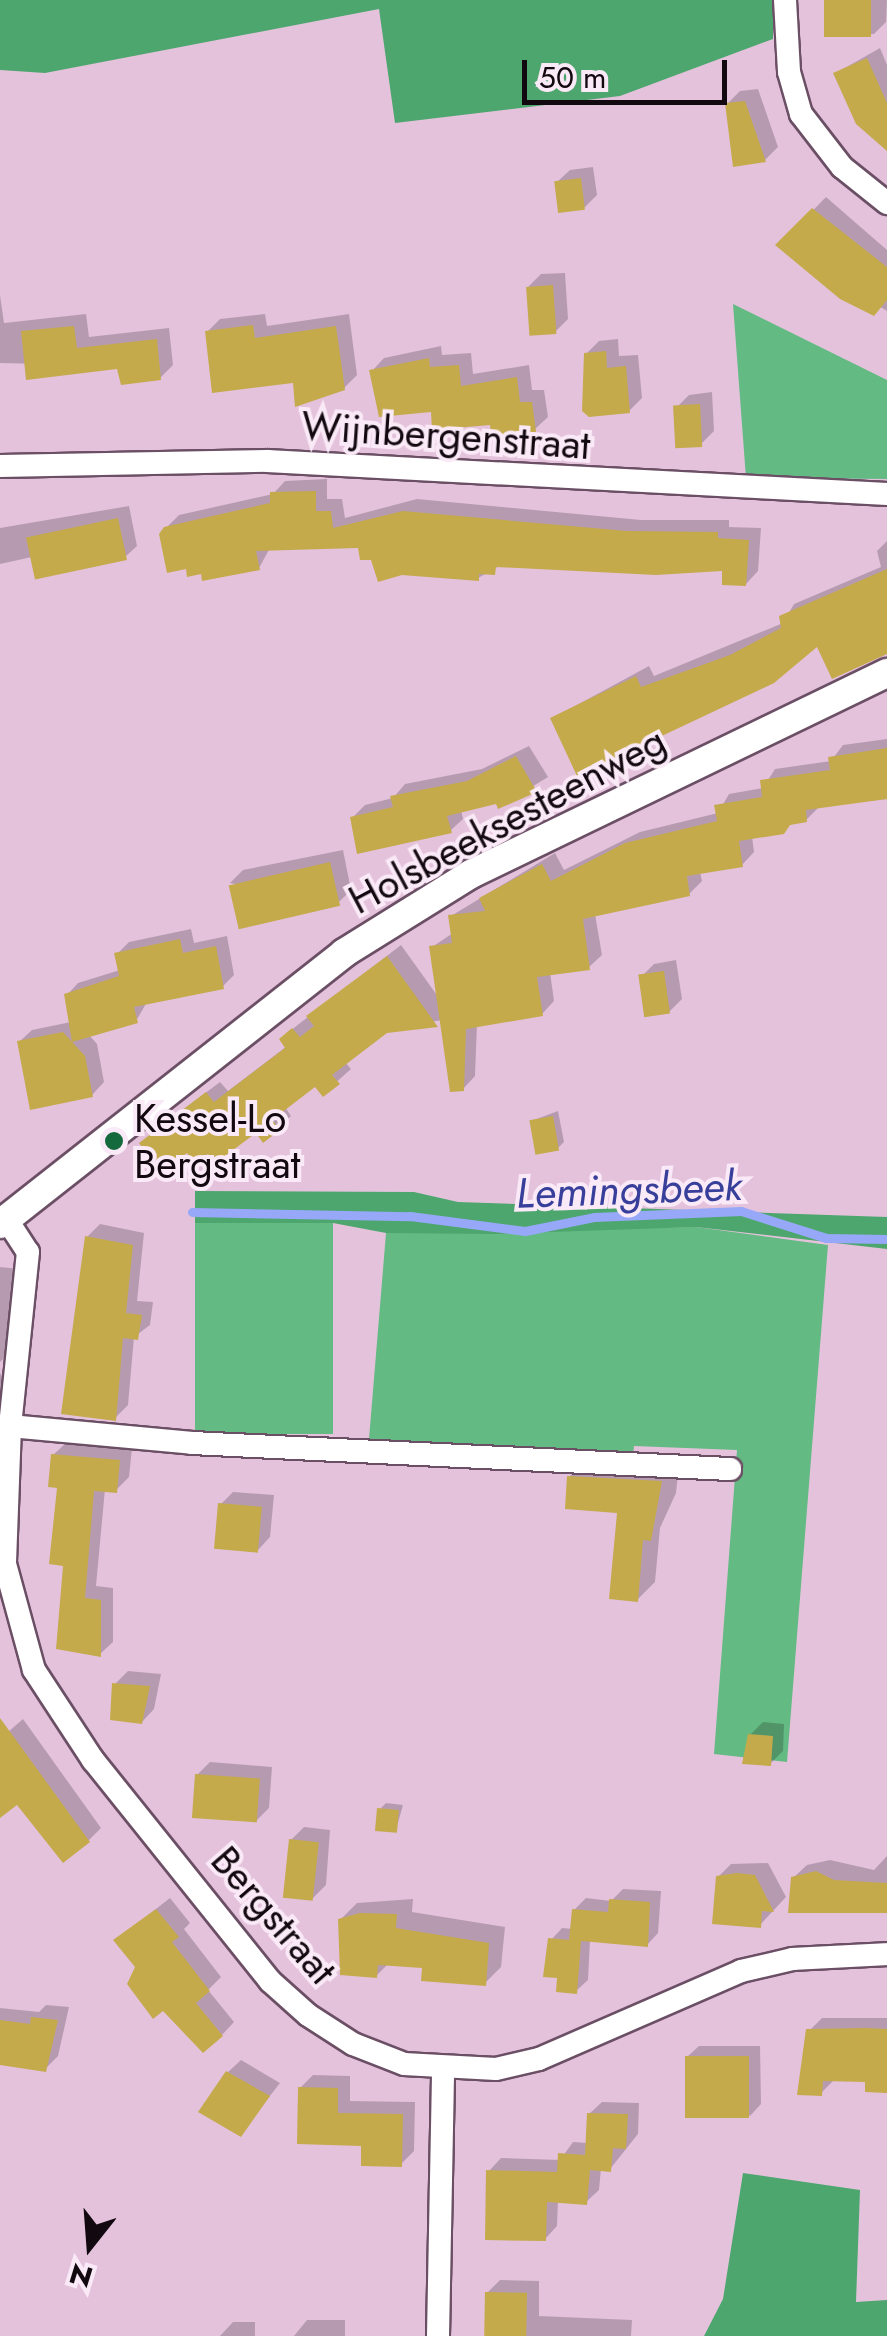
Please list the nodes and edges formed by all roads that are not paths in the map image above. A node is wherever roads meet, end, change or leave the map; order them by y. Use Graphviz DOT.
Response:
graph roads {
  1 [pos="785,0"];
  2 [pos="887,203"];
  3 [pos="0,466"];
  4 [pos="887,494"];
  5 [pos="887,673"];
  6 [pos="4,1222"];
  7 [pos="10,1426"];
  8 [pos="730,1468"];
  9 [pos="887,1954"];
  10 [pos="443,2068"];
  11 [pos="438,2336"];
  1 -- 2 [label="street"];
  3 -- 4 [label="street, Wijnbergenstraat"];
  5 -- 6 [label="street, Holsbeeksesteenweg"];
  6 -- 7 [label="street, Bergstraat"];
  7 -- 8 [label="street"];
  7 -- 10 [label="street, Bergstraat"];
  9 -- 10 [label="street, Bergstraat"];
  10 -- 11 [label="street"];
}
